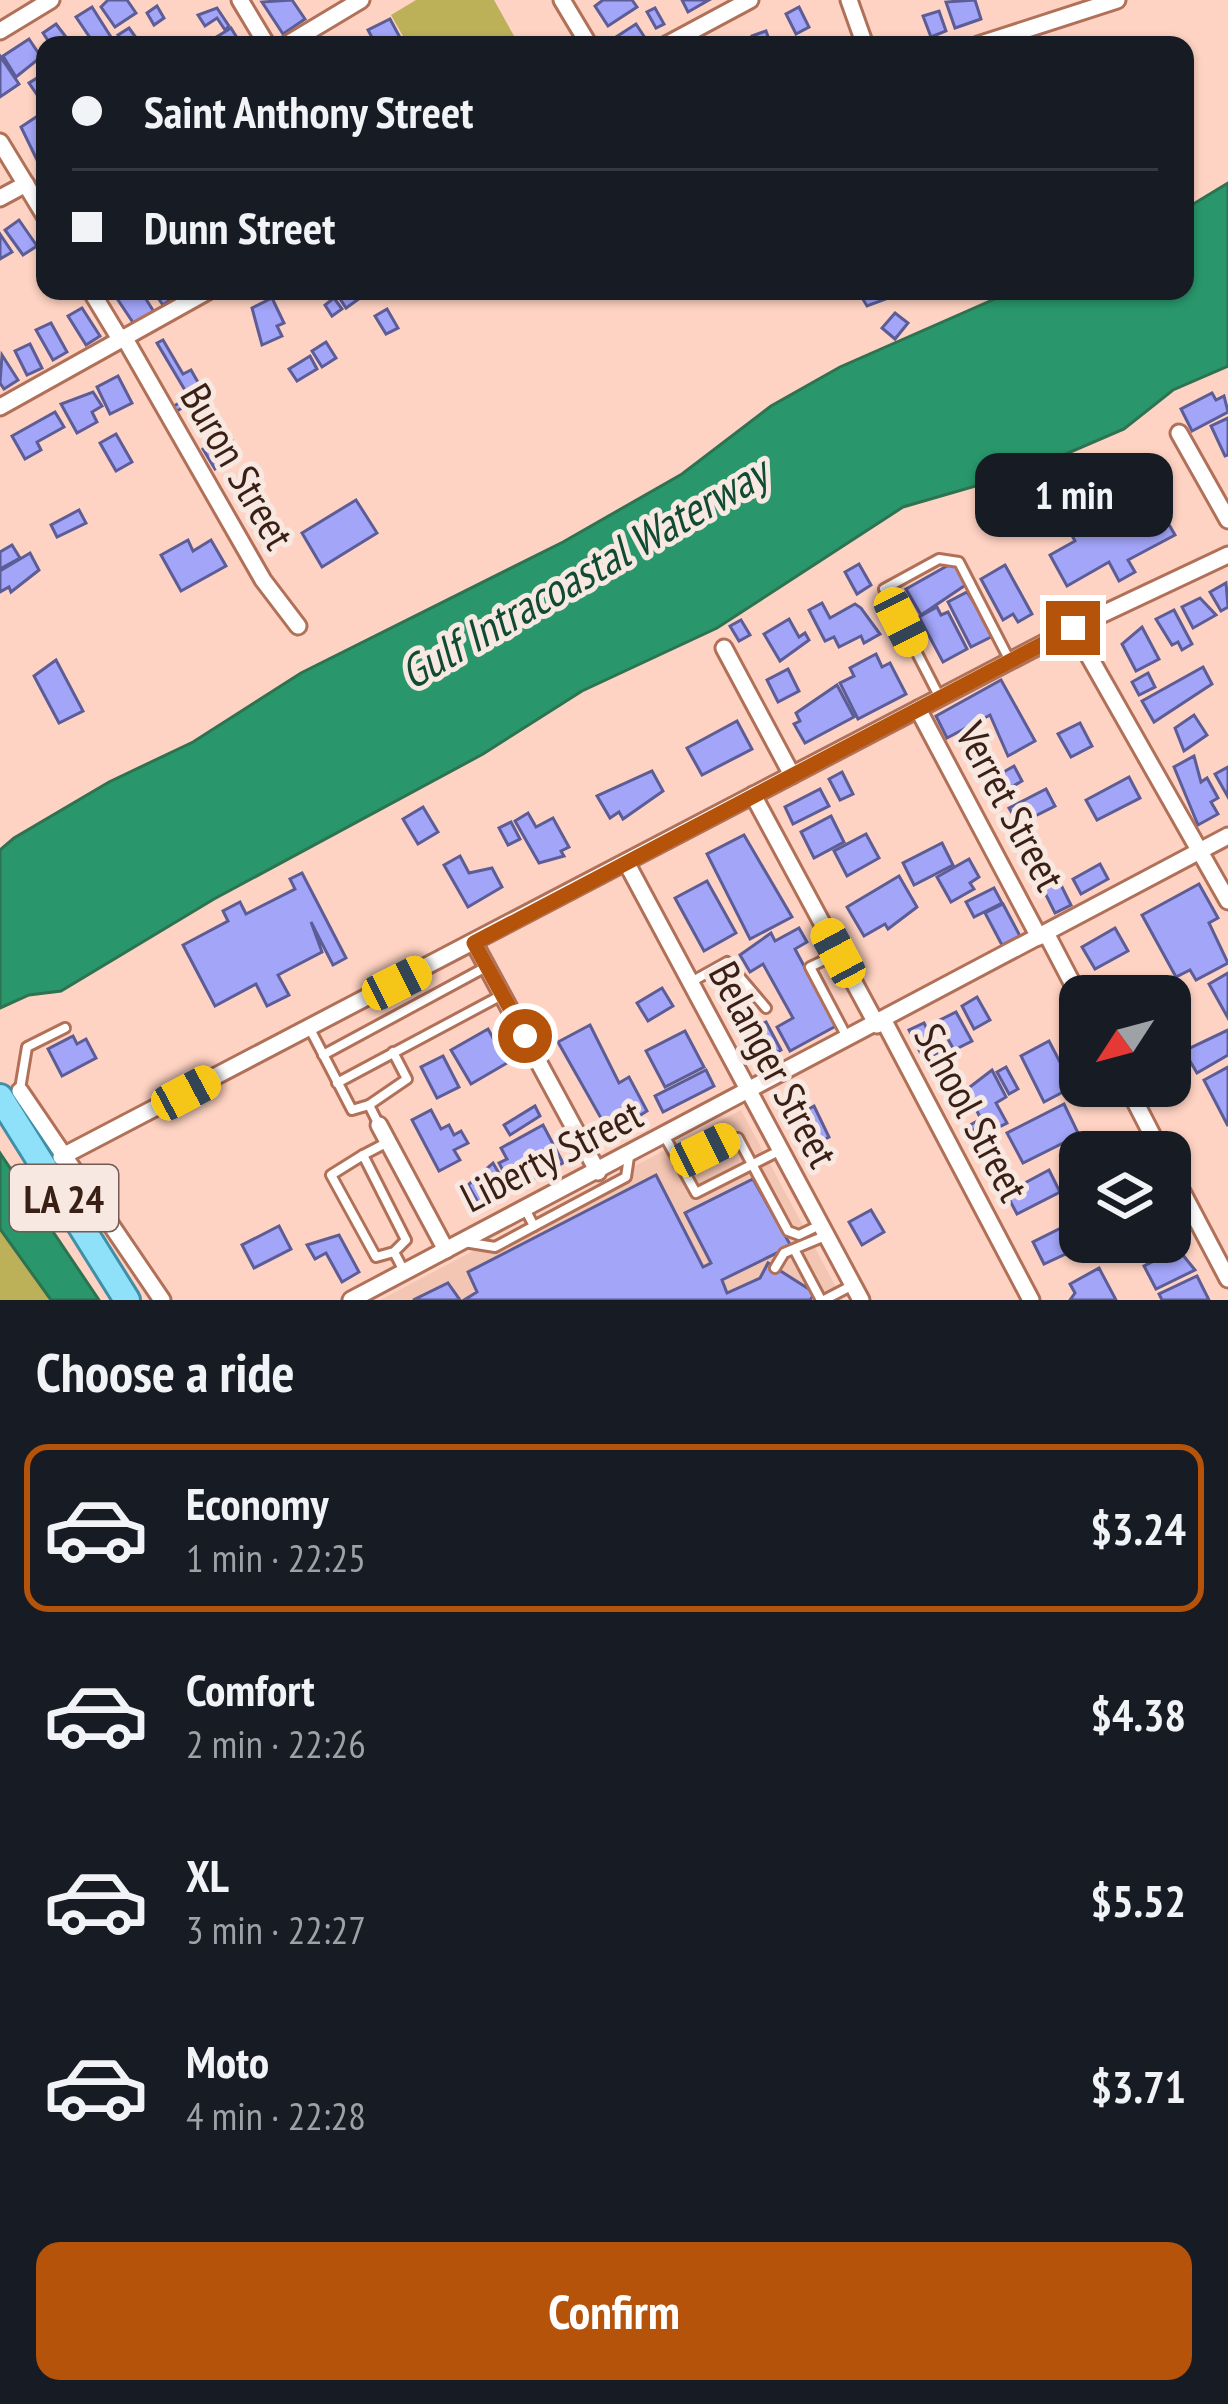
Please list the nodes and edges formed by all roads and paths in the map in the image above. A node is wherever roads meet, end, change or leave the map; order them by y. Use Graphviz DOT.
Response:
graph roads {
  1 [pos="51,0"];
  2 [pos="240,0"];
  3 [pos="361,0"];
  4 [pos="562,0"];
  5 [pos="750,0"];
  6 [pos="849,0"];
  7 [pos="1110,1"];
  8 [pos="0,32"];
  9 [pos="262,36"];
  10 [pos="301,36"];
  11 [pos="584,36"];
  12 [pos="683,36"];
  13 [pos="862,36"];
  14 [pos="1005,36"];
  15 [pos="0,142"];
  16 [pos="35,190"];
  17 [pos="0,198"];
  18 [pos="97,300"];
  19 [pos="192,300"];
  20 [pos="122,338"];
  21 [pos="0,407"];
  22 [pos="1179,433"];
  23 [pos="1228,520"];
  24 [pos="1228,555"];
  25 [pos="298,626"];
  26 [pos="1073,628"];
  27 [pos="724,648"];
  28 [pos="1010,661"];
  29 [pos="940,698"];
  30 [pos="918,709"];
  31 [pos="792,775"];
  32 [pos="753,795"];
  33 [pos="1228,836"];
  34 [pos="1198,854"];
  35 [pos="626,862"];
  36 [pos="1228,901"];
  37 [pos="1043,935"];
  38 [pos="474,943"];
  39 [pos="838,953"];
  40 [pos="487,966"];
  41 [pos="1066,975"];
  42 [pos="689,982"];
  43 [pos="502,994"];
  44 [pos="766,1009"];
  45 [pos="880,1023"];
  46 [pos="65,1028"];
  47 [pos="310,1029"];
  48 [pos="848,1040"];
  49 [pos="393,1052"];
  50 [pos="323,1055"];
  51 [pos="337,1083"];
  52 [pos="10,1094"];
  53 [pos="748,1094"];
  54 [pos="369,1105"];
  55 [pos="379,1125"];
  56 [pos="665,1137"];
  57 [pos="388,1142"];
  58 [pos="779,1151"];
  59 [pos="362,1155"];
  60 [pos="629,1156"];
  61 [pos="61,1157"];
  62 [pos="679,1164"];
  63 [pos="753,1165"];
  64 [pos="598,1172"];
  65 [pos="1191,1208"];
  66 [pos="525,1209"];
  67 [pos="534,1226"];
  68 [pos="823,1230"];
  69 [pos="463,1242"];
  70 [pos="446,1250"];
  71 [pos="795,1251"];
  72 [pos="394,1252"];
  73 [pos="775,1268"];
  74 [pos="404,1272"];
  75 [pos="1228,1279"];
  76 [pos="857,1292"];
  77 [pos="127,1300"];
  78 [pos="162,1300"];
  79 [pos="351,1300"];
  80 [pos="822,1300"];
  81 [pos="840,1300"];
  82 [pos="1031,1300"];
  1 -- 8 [label="street"];
  2 -- 9 [label="street"];
  3 -- 10 [label="street"];
  4 -- 11 [label="street"];
  5 -- 12 [label="street"];
  6 -- 13 [label="street"];
  7 -- 14 [label="street"];
  15 -- 16 [label="street"];
  16 -- 17 [label="street"];
  18 -- 20 [label="street, Buron Street"];
  19 -- 20 [label="street"];
  20 -- 21 [label="street"];
  20 -- 25 [label="street, Buron Street"];
  22 -- 23 [label="street"];
  24 -- 26 [label="street"];
  26 -- 28 [label="street"];
  26 -- 34 [label="street"];
  27 -- 31 [label="street"];
  28 -- 29 [label="street"];
  28 -- 29 [label="lane"];
  29 -- 30 [label="street"];
  30 -- 31 [label="street"];
  30 -- 37 [label="street, Verret Street"];
  31 -- 32 [label="street"];
  32 -- 35 [label="street"];
  32 -- 39 [label="street, School Street"];
  33 -- 34 [label="street, Liberty Street"];
  34 -- 36 [label="street"];
  34 -- 37 [label="street, Liberty Street"];
  35 -- 38 [label="street"];
  35 -- 42 [label="street, Belanger Street"];
  37 -- 41 [label="street, Verret Street"];
  37 -- 45 [label="street, Liberty Street"];
  38 -- 40 [label="street"];
  38 -- 47 [label="street"];
  39 -- 45 [label="street, School Street"];
  39 -- 48 [label="lane"];
  40 -- 43 [label="street"];
  40 -- 50 [label="lane"];
  42 -- 44 [label="lane"];
  42 -- 53 [label="street, Belanger Street"];
  43 -- 49 [label="lane"];
  43 -- 64 [label="street"];
  45 -- 48 [label="street, Liberty Street"];
  45 -- 82 [label="street, School Street"];
  46 -- 52 [label="lane"];
  47 -- 50 [label="lane"];
  47 -- 61 [label="street"];
  48 -- 53 [label="street, Liberty Street"];
  49 -- 51 [label="lane"];
  49 -- 54 [label="lane"];
  50 -- 51 [label="lane"];
  51 -- 54 [label="lane"];
  52 -- 61 [label="street"];
  52 -- 77 [label="main road, LA 24"];
  53 -- 56 [label="street, Liberty Street"];
  53 -- 58 [label="street, Belanger Street"];
  54 -- 55 [label="lane"];
  55 -- 57 [label="street"];
  56 -- 60 [label="street, Liberty Street"];
  56 -- 62 [label="lane"];
  57 -- 59 [label="lane"];
  57 -- 70 [label="street"];
  58 -- 63 [label="lane"];
  58 -- 68 [label="street, Belanger Street"];
  59 -- 72 [label="lane"];
  59 -- 72 [label="lane"];
  60 -- 64 [label="street, Liberty Street"];
  60 -- 67 [label="lane"];
  61 -- 78 [label="street"];
  62 -- 63 [label="lane"];
  62 -- 63 [label="lane"];
  63 -- 68 [label="lane"];
  64 -- 66 [label="street, Liberty Street"];
  65 -- 75 [label="street"];
  66 -- 67 [label="lane"];
  66 -- 69 [label="street, Liberty Street"];
  67 -- 69 [label="lane"];
  68 -- 71 [label="lane"];
  68 -- 76 [label="street, Belanger Street"];
  69 -- 70 [label="street, Liberty Street"];
  70 -- 74 [label="street, Liberty Street"];
  71 -- 73 [label="lane"];
  71 -- 80 [label="lane"];
  72 -- 74 [label="lane"];
  74 -- 79 [label="street, Liberty Street"];
  76 -- 80 [label="lane"];
  76 -- 81 [label="lane"];
}
